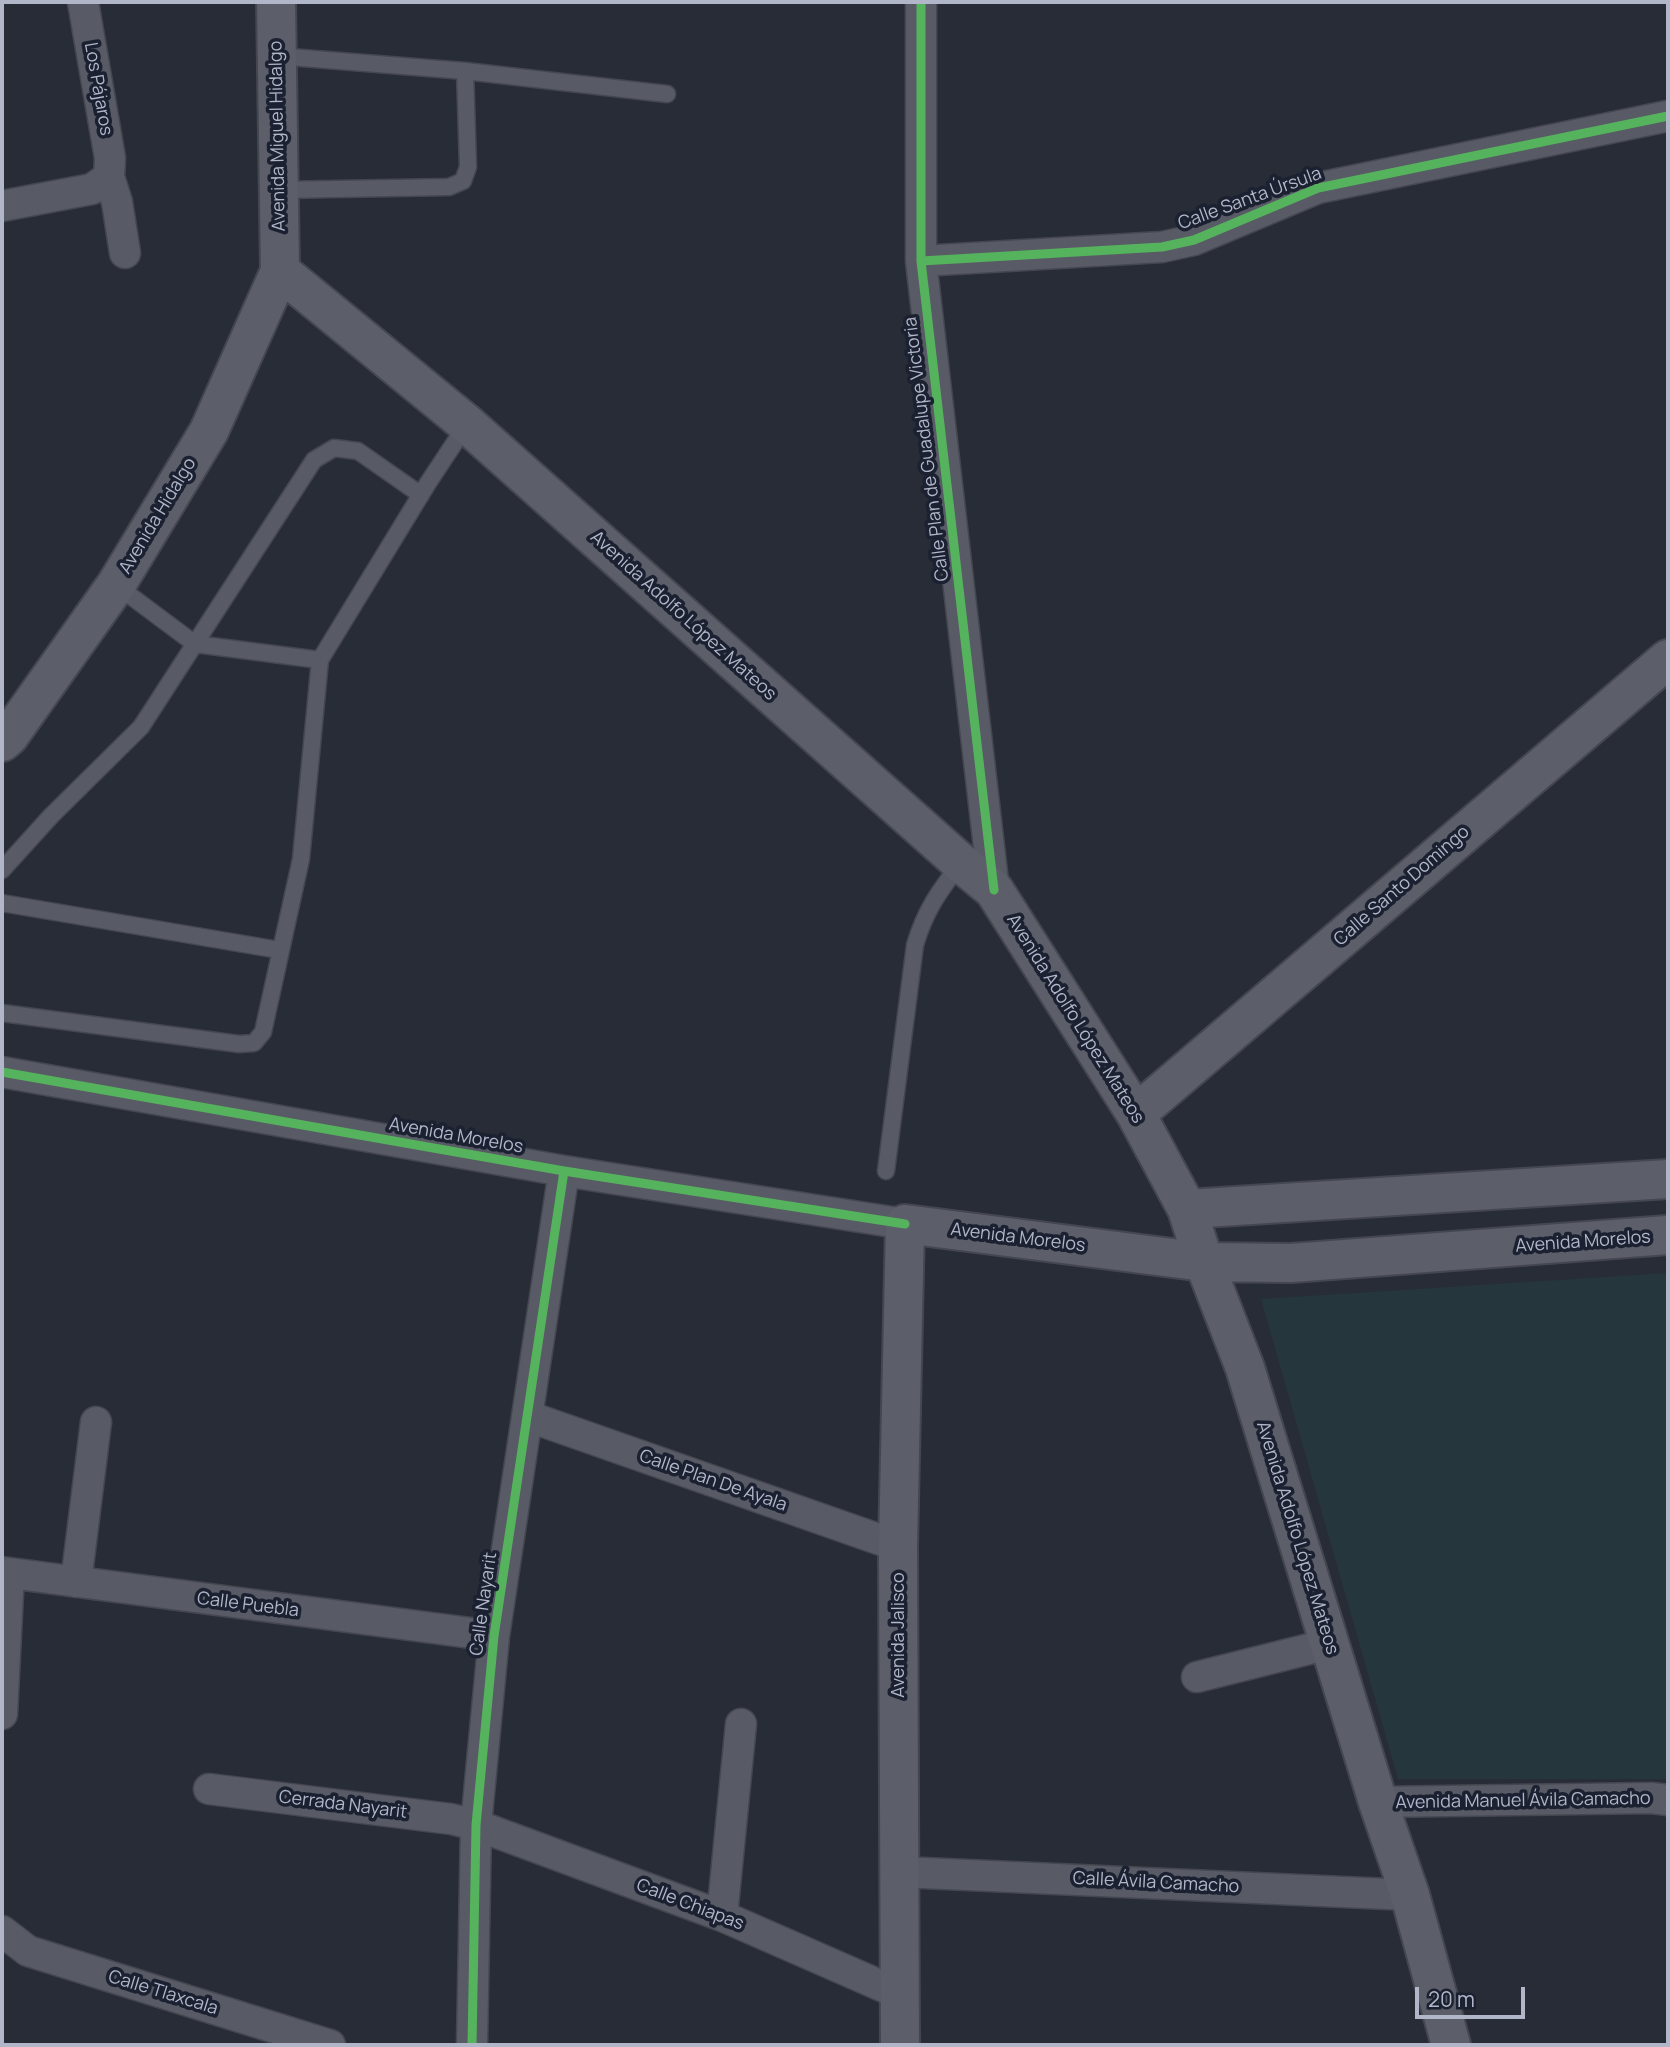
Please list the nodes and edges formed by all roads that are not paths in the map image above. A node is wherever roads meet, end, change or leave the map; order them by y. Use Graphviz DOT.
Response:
graph roads {
  1 [pos="83,2"];
  2 [pos="276,2"];
  3 [pos="922,2"];
  4 [pos="277,56"];
  5 [pos="465,71"];
  6 [pos="667,94"];
  7 [pos="1668,116"];
  8 [pos="109,177"];
  9 [pos="279,190"];
  10 [pos="2,206"];
  11 [pos="125,253"];
  12 [pos="921,261"];
  13 [pos="280,271"];
  14 [pos="467,424"];
  15 [pos="421,495"];
  16 [pos="116,585"];
  17 [pos="195,644"];
  18 [pos="1668,659"];
  19 [pos="320,660"];
  20 [pos="2,742"];
  21 [pos="961,863"];
  22 [pos="2,870"];
  23 [pos="993,890"];
  24 [pos="2,903"];
  25 [pos="279,950"];
  26 [pos="2,1013"];
  27 [pos="2,1072"];
  28 [pos="1136,1114"];
  29 [pos="564,1171"];
  30 [pos="886,1171"];
  31 [pos="1668,1179"];
  32 [pos="1187,1209"];
  33 [pos="905,1224"];
  34 [pos="1668,1235"];
  35 [pos="1204,1262"];
  36 [pos="527,1416"];
  37 [pos="96,1422"];
  38 [pos="898,1546"];
  39 [pos="5,1573"];
  40 [pos="76,1582"];
  41 [pos="494,1636"];
  42 [pos="1329,1644"];
  43 [pos="1197,1677"];
  44 [pos="2,1714"];
  45 [pos="741,1724"];
  46 [pos="209,1789"];
  47 [pos="1668,1800"];
  48 [pos="1378,1802"];
  49 [pos="476,1825"];
  50 [pos="901,1872"];
  51 [pos="1410,1895"];
  52 [pos="722,1916"];
  53 [pos="2,1931"];
  54 [pos="900,1994"];
  55 [pos="330,2045"];
  56 [pos="472,2045"];
  57 [pos="900,2045"];
  58 [pos="1451,2045"];
  1 -- 8 [label="street, Los Pájaros"];
  2 -- 4 [label="main road, Avenida Miguel Hidalgo"];
  3 -- 12 [label="street, Calle Plan de Guadalupe Victoria"];
  4 -- 5 [label="lane"];
  4 -- 9 [label="main road, Avenida Miguel Hidalgo"];
  5 -- 6 [label="lane"];
  5 -- 9 [label="lane"];
  7 -- 12 [label="street, Calle Santa Úrsula"];
  8 -- 10 [label="street"];
  8 -- 11 [label="street, Los Pájaros"];
  9 -- 13 [label="main road, Avenida Miguel Hidalgo"];
  12 -- 23 [label="street, Calle Plan de Guadalupe Victoria"];
  13 -- 14 [label="main road, Avenida Adolfo López Mateos"];
  13 -- 16 [label="main road, Avenida Hidalgo"];
  14 -- 15 [label="lane"];
  14 -- 21 [label="main road, Avenida Adolfo López Mateos"];
  15 -- 17 [label="lane"];
  15 -- 19 [label="lane"];
  16 -- 17 [label="lane"];
  16 -- 20 [label="main road, Avenida Hidalgo"];
  17 -- 19 [label="lane"];
  17 -- 22 [label="lane"];
  18 -- 28 [label="main road, Calle Santo Domingo"];
  19 -- 25 [label="lane"];
  21 -- 23 [label="main road, Avenida Adolfo López Mateos"];
  21 -- 30 [label="lane"];
  23 -- 28 [label="main road, Avenida Adolfo López Mateos"];
  24 -- 25 [label="lane"];
  25 -- 26 [label="lane"];
  27 -- 29 [label="street, Avenida Morelos"];
  28 -- 32 [label="main road, Avenida Adolfo López Mateos"];
  29 -- 33 [label="street, Avenida Morelos"];
  29 -- 36 [label="street, Calle Nayarit"];
  31 -- 32 [label="main road"];
  32 -- 35 [label="main road, Avenida Adolfo López Mateos"];
  33 -- 35 [label="main road, Avenida Morelos"];
  33 -- 38 [label="main road, Avenida Jalisco"];
  34 -- 35 [label="main road, Avenida Morelos"];
  35 -- 42 [label="main road, Avenida Adolfo López Mateos"];
  36 -- 38 [label="street, Calle Plan De Ayala"];
  36 -- 41 [label="street, Calle Nayarit"];
  37 -- 40 [label="street"];
  38 -- 50 [label="main road, Avenida Jalisco"];
  39 -- 40 [label="street, Calle Puebla"];
  39 -- 44 [label="street"];
  40 -- 41 [label="street, Calle Puebla"];
  41 -- 49 [label="street, Calle Nayarit"];
  42 -- 43 [label="street"];
  42 -- 48 [label="main road, Avenida Adolfo López Mateos"];
  45 -- 52 [label="street"];
  46 -- 49 [label="street, Cerrada Nayarit"];
  47 -- 48 [label="street, Avenida Manuel Ávila Camacho"];
  48 -- 51 [label="main road, Avenida Adolfo López Mateos"];
  49 -- 52 [label="street, Calle Chiapas"];
  49 -- 56 [label="street, Calle Nayarit"];
  50 -- 51 [label="street, Calle Ávila Camacho"];
  50 -- 54 [label="main road, Avenida Jalisco"];
  51 -- 58 [label="main road, Avenida Adolfo López Mateos"];
  52 -- 54 [label="street, Calle Chiapas"];
  53 -- 55 [label="street, Calle Tlaxcala"];
  54 -- 57 [label="main road, Avenida Jalisco"];
}
